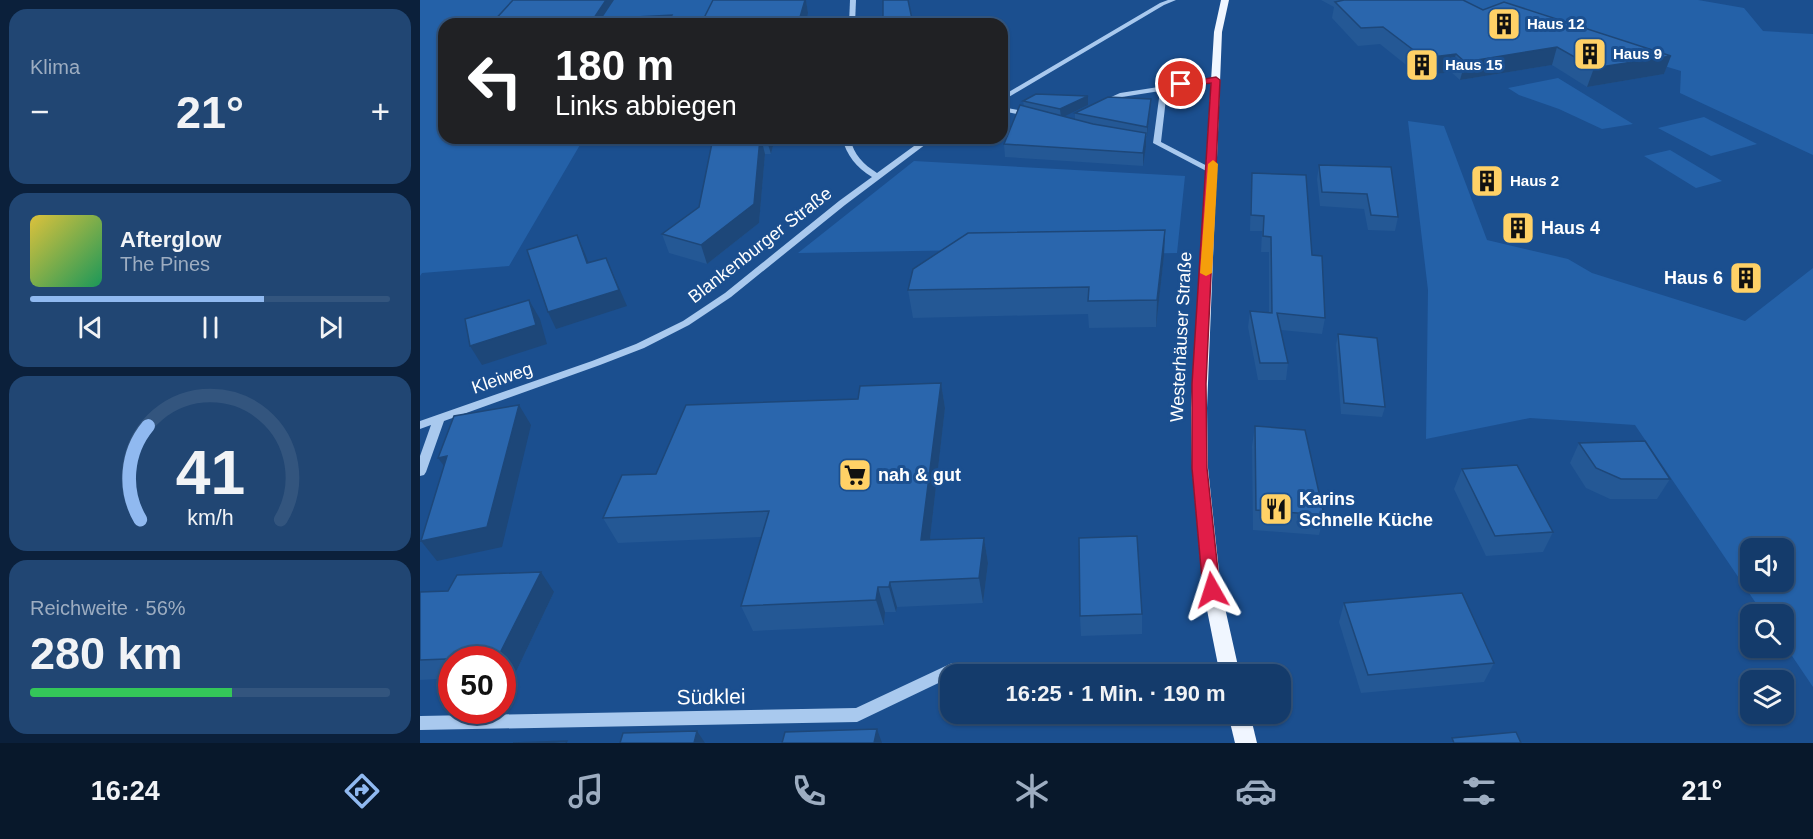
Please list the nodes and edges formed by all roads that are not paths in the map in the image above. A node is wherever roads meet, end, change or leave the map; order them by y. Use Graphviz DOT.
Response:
graph roads {
  1 [pos="853,0"];
  2 [pos="1173,0"];
  3 [pos="1225,0"];
  4 [pos="852,18"];
  5 [pos="1216,80"];
  6 [pos="1164,88"];
  7 [pos="1008,95"];
  8 [pos="1091,108"];
  9 [pos="1008,110"];
  10 [pos="1042,118"];
  11 [pos="1146,141"];
  12 [pos="1157,143"];
  13 [pos="847,144"];
  14 [pos="922,144"];
  15 [pos="1212,172"];
  16 [pos="876,177"];
  17 [pos="596,363"];
  18 [pos="439,418"];
  19 [pos="420,425"];
  20 [pos="420,472"];
  21 [pos="1228,664"];
  22 [pos="940,675"];
  23 [pos="420,723"];
  24 [pos="1241,724"];
  25 [pos="1246,743"];
  1 -- 4 [label="street"];
  2 -- 7 [label="street"];
  3 -- 5 [label="main road, Westerhäuser Straße"];
  5 -- 6 [label="street"];
  5 -- 15 [label="main road, Westerhäuser Straße"];
  6 -- 8 [label="street"];
  6 -- 12 [label="street"];
  9 -- 10 [label="street"];
  11 -- 12 [label="street"];
  12 -- 15 [label="street"];
  13 -- 16 [label="street"];
  14 -- 16 [label="street, Blankenburger Straße"];
  15 -- 21 [label="main road, Westerhäuser Straße"];
  16 -- 17 [label="street, Blankenburger Straße"];
  17 -- 18 [label="street, Kleiweg"];
  18 -- 19 [label="street, Kleiweg"];
  18 -- 20 [label="street"];
  22 -- 23 [label="street, Südklei"];
  24 -- 25 [label="main road"];
}
